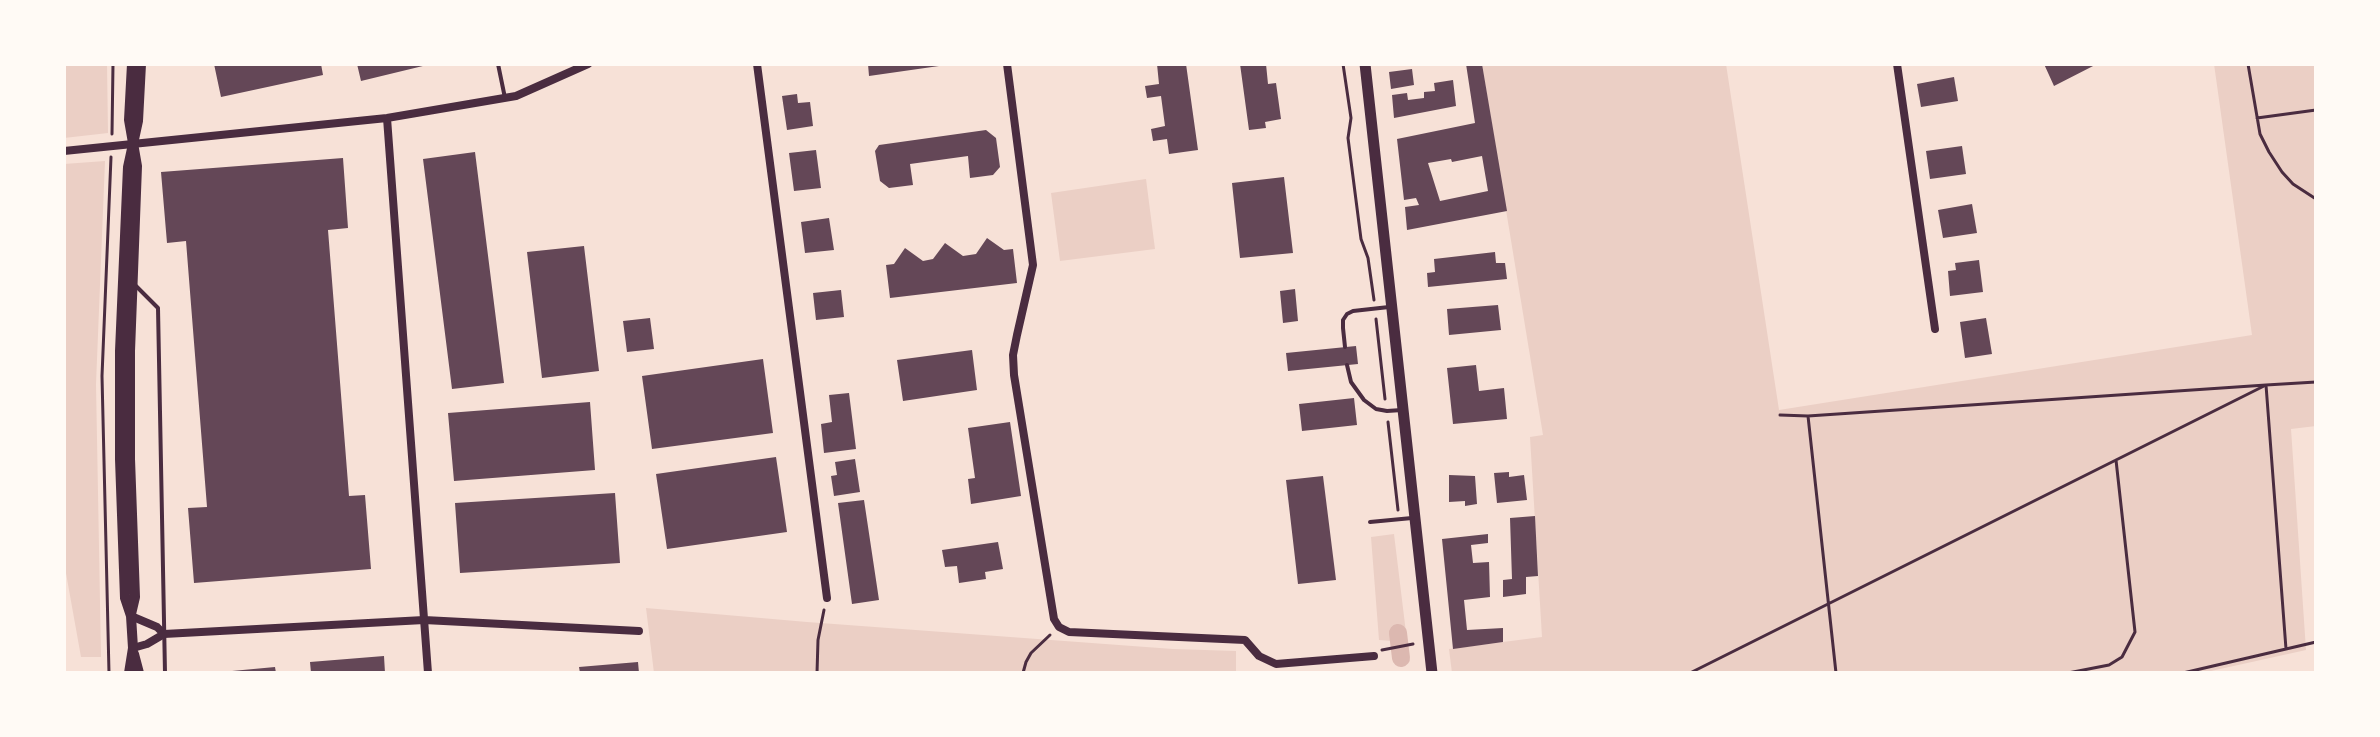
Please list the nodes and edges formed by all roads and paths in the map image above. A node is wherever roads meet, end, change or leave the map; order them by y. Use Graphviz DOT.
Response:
graph roads {
  1 [pos="132,64"];
  2 [pos="141,64"];
  3 [pos="498,64"];
  4 [pos="588,64"];
  5 [pos="757,64"];
  6 [pos="1007,64"];
  7 [pos="1343,64"];
  8 [pos="1365,64"];
  9 [pos="1897,64"];
  10 [pos="2248,64"];
  11 [pos="505,98"];
  12 [pos="2316,110"];
  13 [pos="387,118"];
  14 [pos="2257,118"];
  15 [pos="133,144"];
  16 [pos="64,151"];
  17 [pos="2316,199"];
  18 [pos="128,283"];
  19 [pos="1391,306"];
  20 [pos="1375,308"];
  21 [pos="1935,329"];
  22 [pos="1345,347"];
  23 [pos="1347,365"];
  24 [pos="2316,382"];
  25 [pos="2266,385"];
  26 [pos="1403,410"];
  27 [pos="1387,411"];
  28 [pos="1780,415"];
  29 [pos="1808,416"];
  30 [pos="2116,460"];
  31 [pos="1414,517"];
  32 [pos="1399,519"];
  33 [pos="1370,522"];
  34 [pos="827,598"];
  35 [pos="1829,604"];
  36 [pos="131,616"];
  37 [pos="424,620"];
  38 [pos="1059,627"];
  39 [pos="639,631"];
  40 [pos="164,634"];
  41 [pos="1412,634"];
  42 [pos="2316,642"];
  43 [pos="1394,647"];
  44 [pos="133,648"];
  45 [pos="2286,649"];
  46 [pos="1374,656"];
  47 [pos="129,673"];
  48 [pos="139,673"];
  49 [pos="165,673"];
  50 [pos="428,673"];
  51 [pos="817,673"];
  52 [pos="1023,673"];
  53 [pos="1432,673"];
  54 [pos="1690,673"];
  55 [pos="1836,673"];
  56 [pos="2068,673"];
  57 [pos="2183,673"];
  1 -- 15 [label="street"];
  2 -- 15 [label="street"];
  3 -- 11 [label="lane"];
  4 -- 11 [label="street"];
  5 -- 34 [label="street"];
  6 -- 38 [label="street"];
  7 -- 20 [label="path"];
  8 -- 19 [label="main road"];
  9 -- 21 [label="street"];
  10 -- 14 [label="path"];
  11 -- 13 [label="street"];
  12 -- 14 [label="path"];
  13 -- 15 [label="street"];
  13 -- 37 [label="street"];
  14 -- 17 [label="path"];
  15 -- 16 [label="street"];
  15 -- 18 [label="street"];
  18 -- 36 [label="street"];
  18 -- 40 [label="lane"];
  19 -- 20 [label="lane"];
  19 -- 26 [label="main road"];
  20 -- 22 [label="lane"];
  20 -- 27 [label="path"];
  23 -- 27 [label="lane"];
  24 -- 25 [label="path"];
  25 -- 29 [label="path"];
  25 -- 30 [label="path"];
  25 -- 45 [label="path"];
  26 -- 27 [label="lane"];
  26 -- 31 [label="main road"];
  27 -- 32 [label="path"];
  28 -- 29 [label="path"];
  29 -- 35 [label="path"];
  30 -- 35 [label="path"];
  30 -- 56 [label="path"];
  31 -- 32 [label="lane"];
  31 -- 53 [label="main road"];
  32 -- 33 [label="lane"];
  34 -- 51 [label="path"];
  35 -- 54 [label="path"];
  35 -- 55 [label="path"];
  36 -- 40 [label="street"];
  36 -- 44 [label="street"];
  37 -- 39 [label="street"];
  37 -- 40 [label="street"];
  37 -- 50 [label="street"];
  38 -- 46 [label="street"];
  38 -- 52 [label="path"];
  40 -- 44 [label="street"];
  40 -- 49 [label="lane"];
  41 -- 43 [label="path"];
  42 -- 45 [label="path"];
  44 -- 47 [label="street"];
  44 -- 48 [label="street"];
  45 -- 57 [label="path"];
}
